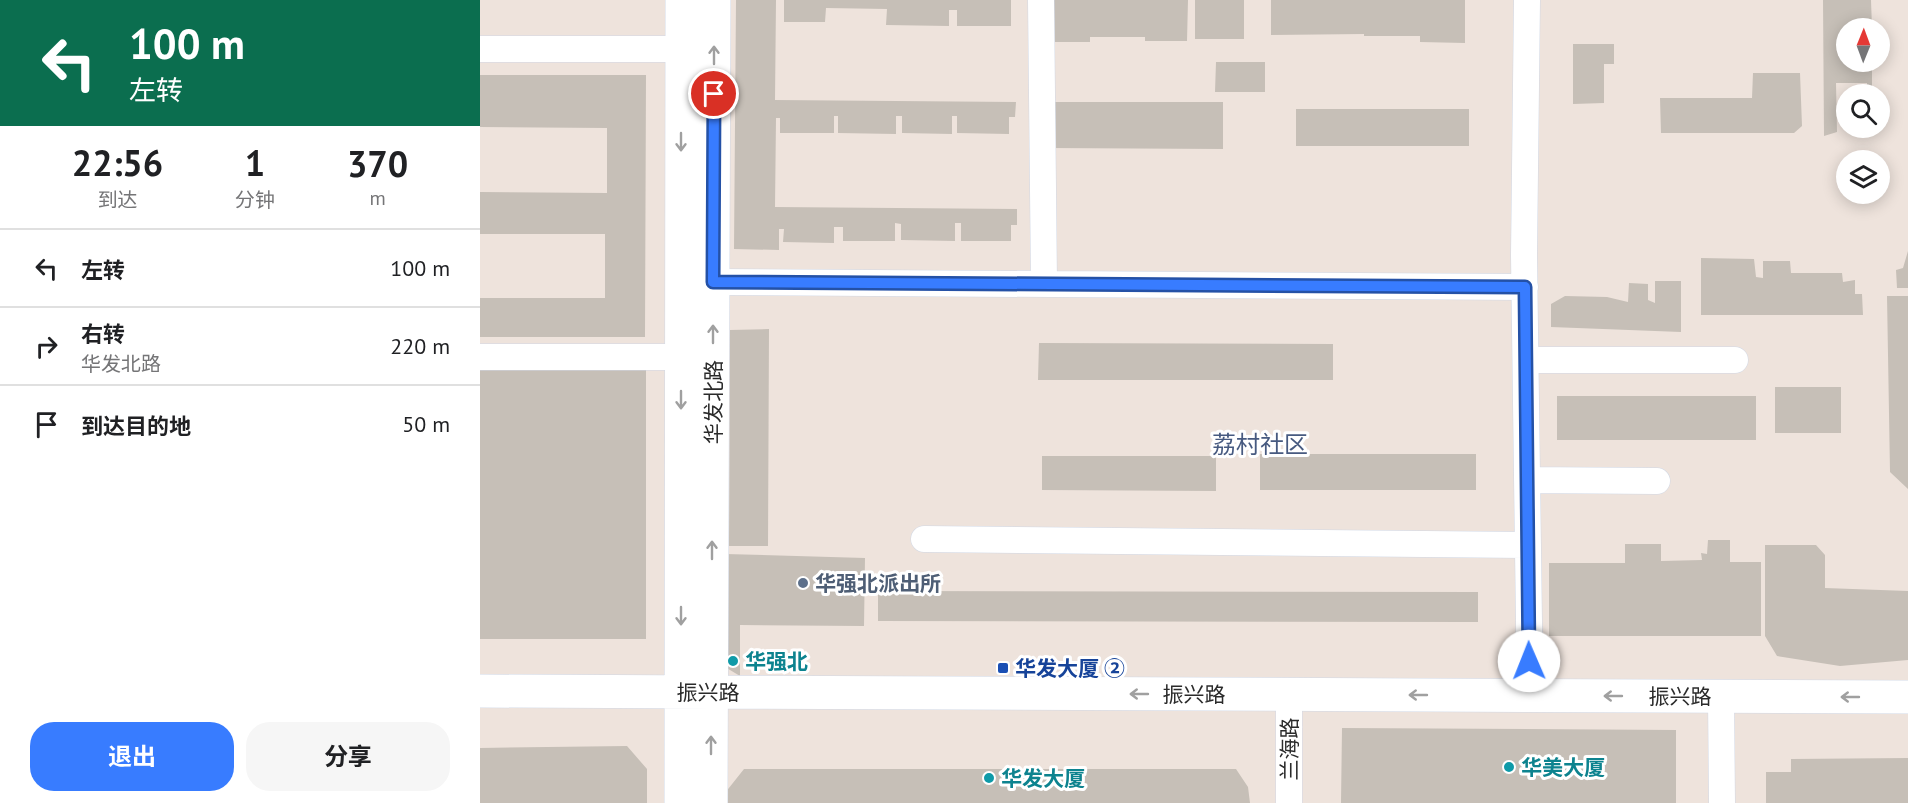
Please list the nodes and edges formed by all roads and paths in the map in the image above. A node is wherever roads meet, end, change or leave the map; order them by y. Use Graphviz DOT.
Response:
graph roads {
  1 [pos="682,0"];
  2 [pos="714,0"];
  3 [pos="1041,0"];
  4 [pos="1527,0"];
  5 [pos="480,49"];
  6 [pos="682,50"];
  7 [pos="713,282"];
  8 [pos="1044,284"];
  9 [pos="1525,287"];
  10 [pos="480,357"];
  11 [pos="681,357"];
  12 [pos="1526,360"];
  13 [pos="1734,360"];
  14 [pos="1527,480"];
  15 [pos="1657,481"];
  16 [pos="924,539"];
  17 [pos="1528,545"];
  18 [pos="480,691"];
  19 [pos="696,692"];
  20 [pos="1289,695"];
  21 [pos="1530,696"];
  22 [pos="1721,696"];
  23 [pos="1908,697"];
  24 [pos="681,803"];
  25 [pos="711,803"];
  26 [pos="1289,803"];
  27 [pos="1722,803"];
  1 -- 6 [label="main road, 华发北路"];
  7 -- 2 [label="main road, 华发北路, one-way"];
  3 -- 8 [label="street"];
  4 -- 9 [label="street"];
  5 -- 6 [label="street"];
  6 -- 11 [label="main road, 华发北路, one-way"];
  7 -- 8 [label="street"];
  19 -- 7 [label="main road, 华发北路, one-way"];
  8 -- 9 [label="street"];
  9 -- 12 [label="street"];
  10 -- 11 [label="street"];
  11 -- 19 [label="main road, 华发北路, one-way"];
  12 -- 13 [label="street"];
  12 -- 14 [label="street"];
  14 -- 15 [label="street"];
  14 -- 17 [label="street"];
  16 -- 17 [label="street"];
  17 -- 21 [label="street"];
  18 -- 19 [label="main road, 振兴路"];
  20 -- 19 [label="main road, 振兴路, one-way"];
  19 -- 24 [label="main road, 华发北路"];
  25 -- 19 [label="main road, 华发北路, one-way"];
  21 -- 20 [label="main road, 振兴路, one-way"];
  20 -- 26 [label="street, 兰海路"];
  22 -- 21 [label="main road, 振兴路, one-way"];
  23 -- 22 [label="main road, 振兴路, one-way"];
  22 -- 27 [label="street"];
}
